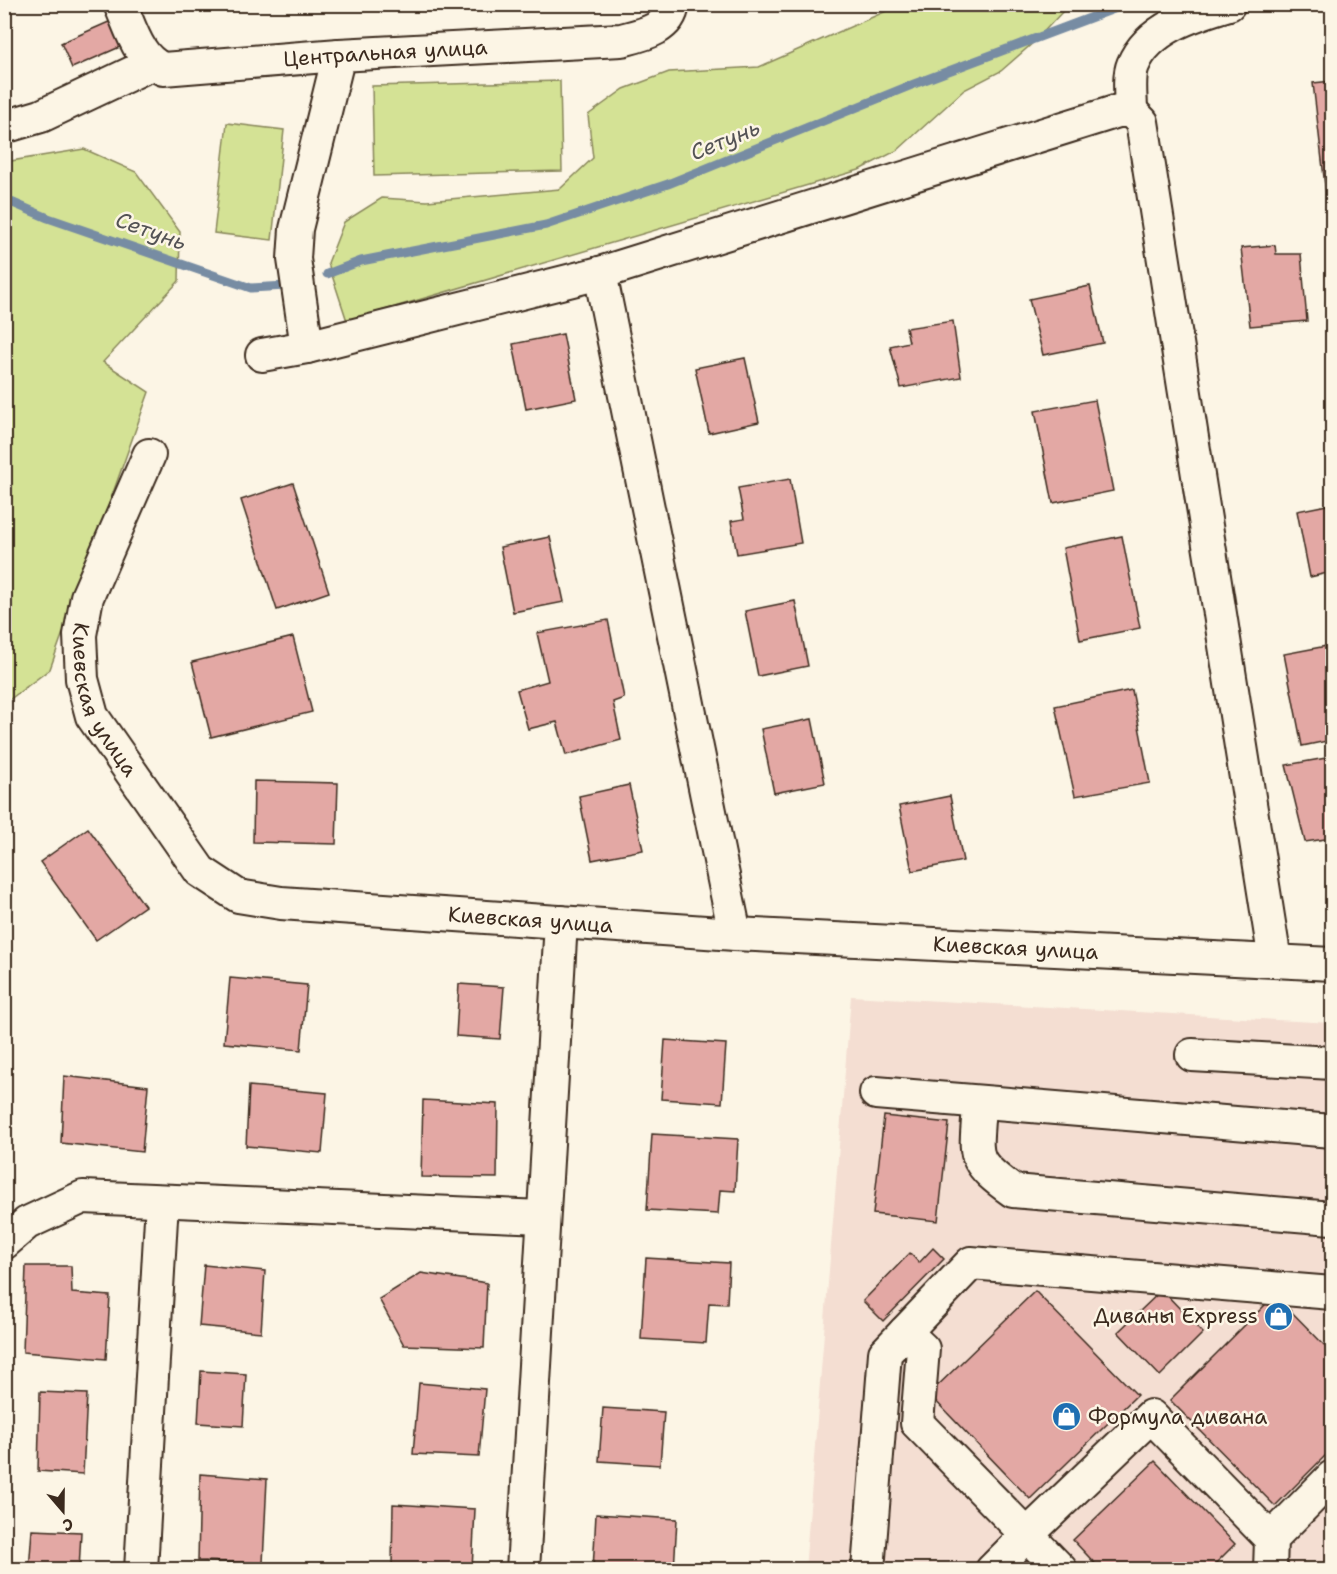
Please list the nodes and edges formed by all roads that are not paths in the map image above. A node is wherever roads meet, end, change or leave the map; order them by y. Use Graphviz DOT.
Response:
graph roads {
  1 [pos="120,4"];
  2 [pos="674,4"];
  3 [pos="1229,4"];
  4 [pos="339,55"];
  5 [pos="151,64"];
  6 [pos="1131,111"];
  7 [pos="4,127"];
  8 [pos="600,273"];
  9 [pos="307,347"];
  10 [pos="262,355"];
  11 [pos="149,455"];
  12 [pos="561,922"];
  13 [pos="735,934"];
  14 [pos="1275,961"];
  15 [pos="1332,964"];
  16 [pos="1192,1055"];
  17 [pos="1332,1063"];
  18 [pos="876,1093"];
  19 [pos="979,1102"];
  20 [pos="1332,1131"];
  21 [pos="162,1201"];
  22 [pos="543,1217"];
  23 [pos="1332,1218"];
  24 [pos="4,1243"];
  25 [pos="1332,1293"];
  26 [pos="905,1332"];
  27 [pos="1332,1477"];
  28 [pos="1027,1535"];
  29 [pos="1270,1539"];
  30 [pos="141,1569"];
  31 [pos="523,1569"];
  32 [pos="868,1569"];
  33 [pos="992,1569"];
  34 [pos="1061,1569"];
  35 [pos="1270,1569"];
  1 -- 5 [label="street"];
  2 -- 4 [label="street, Центральная улица"];
  3 -- 6 [label="street"];
  4 -- 5 [label="street, Центральная улица"];
  4 -- 9 [label="street"];
  5 -- 7 [label="street"];
  6 -- 8 [label="street"];
  6 -- 14 [label="street"];
  8 -- 9 [label="street"];
  8 -- 13 [label="street"];
  9 -- 10 [label="street"];
  11 -- 12 [label="street, Киевская улица"];
  12 -- 13 [label="street, Киевская улица"];
  12 -- 22 [label="street"];
  13 -- 14 [label="street, Киевская улица"];
  14 -- 15 [label="street, Киевская улица"];
  16 -- 17 [label="street"];
  18 -- 19 [label="street"];
  19 -- 20 [label="street"];
  19 -- 23 [label="street"];
  21 -- 22 [label="street"];
  21 -- 24 [label="street"];
  21 -- 30 [label="street"];
  22 -- 31 [label="street"];
  25 -- 26 [label="street"];
  26 -- 28 [label="street"];
  26 -- 32 [label="street"];
  27 -- 29 [label="street"];
  28 -- 29 [label="street"];
  28 -- 33 [label="street"];
  28 -- 34 [label="street"];
  29 -- 35 [label="street"];
}
